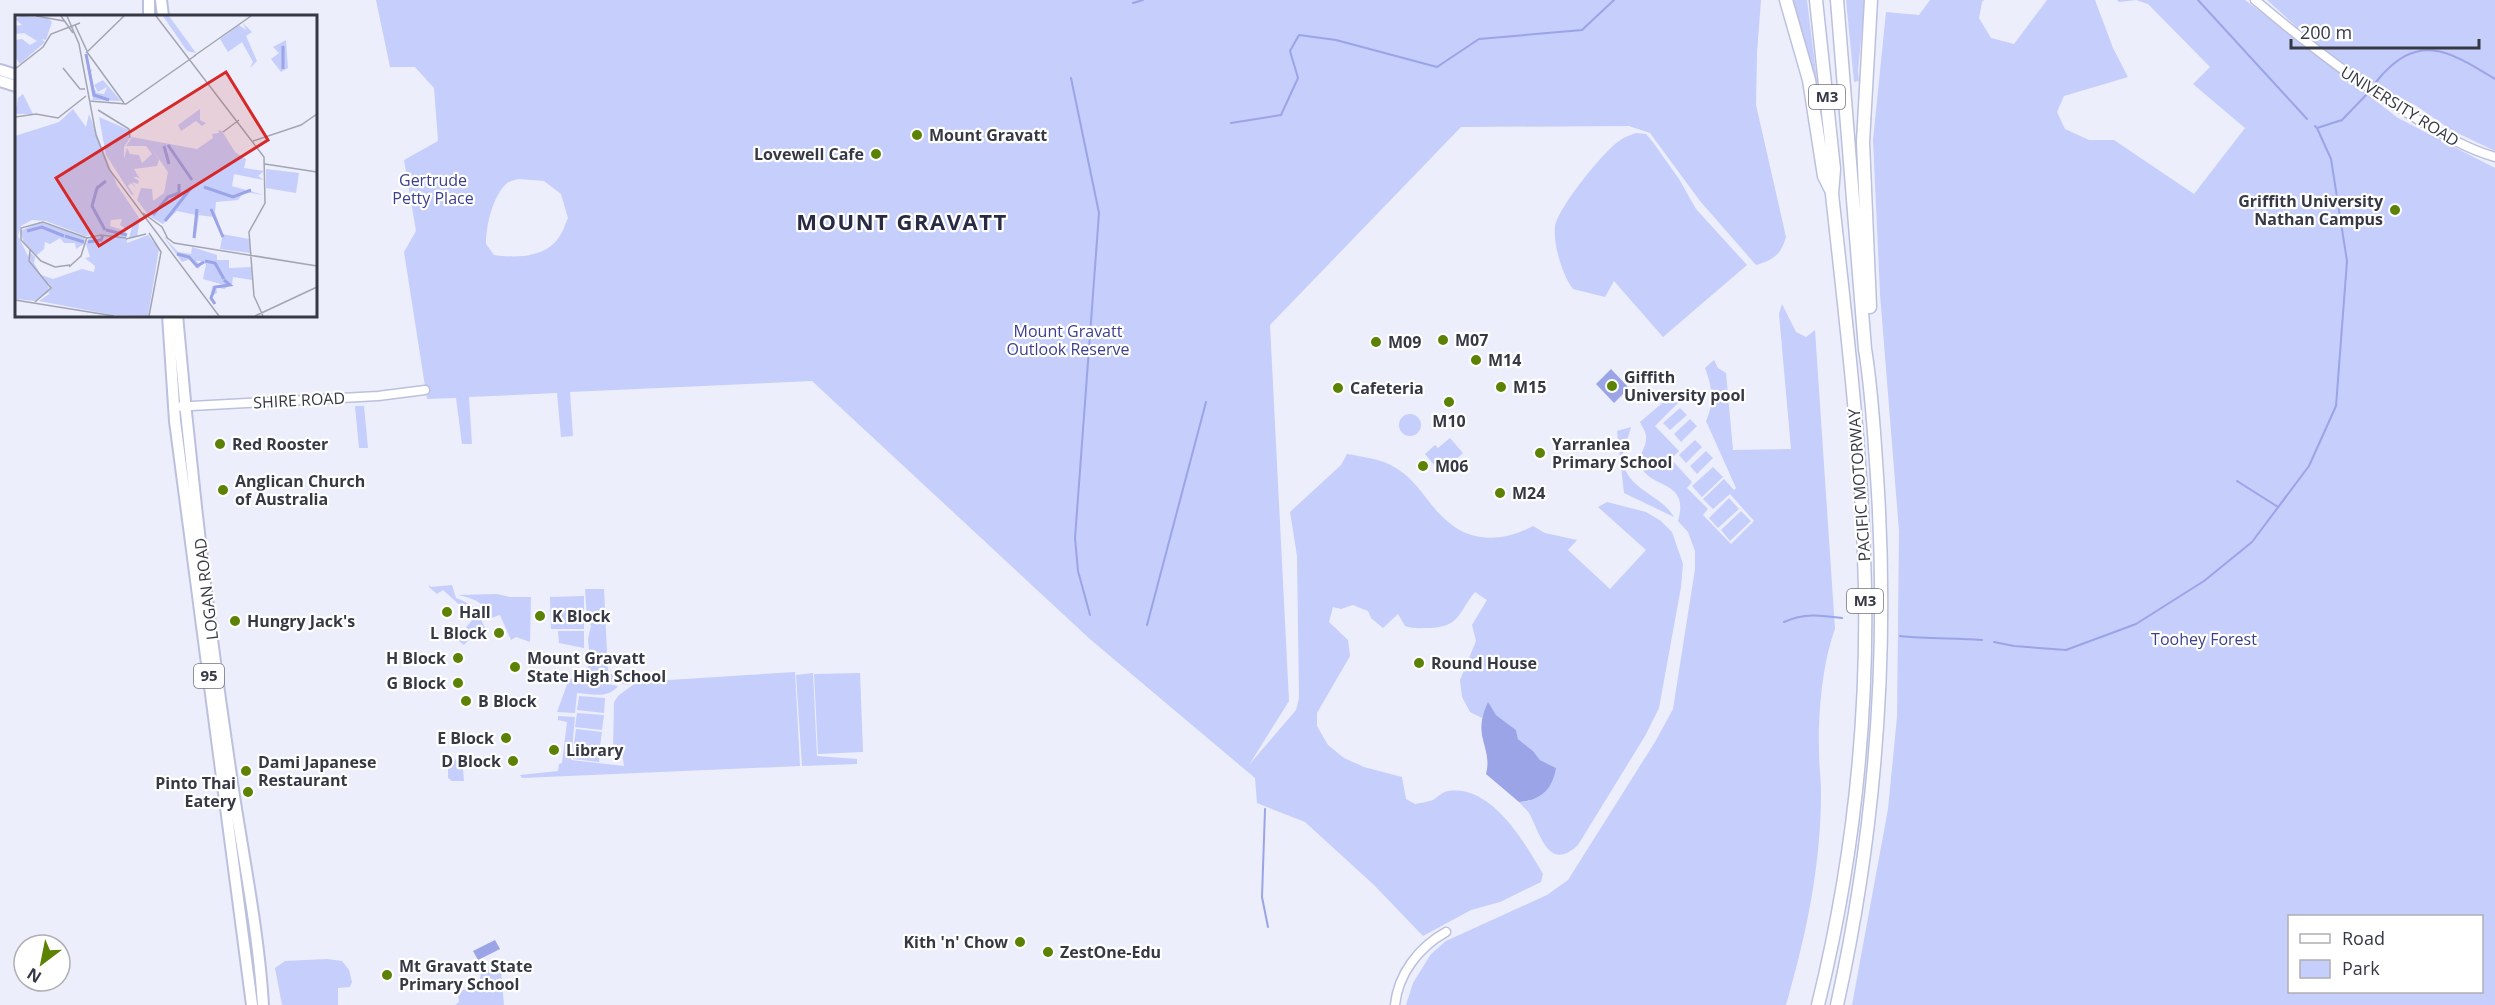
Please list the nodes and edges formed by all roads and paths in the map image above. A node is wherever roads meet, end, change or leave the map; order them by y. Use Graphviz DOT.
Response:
graph roads {
  1 [pos="161,0"];
  2 [pos="1786,0"];
  3 [pos="1816,0"];
  4 [pos="1838,0"];
  5 [pos="1870,0"];
  6 [pos="2255,0"];
  7 [pos="163,15"];
  8 [pos="0,70"];
  9 [pos="15,75"];
  10 [pos="0,81"];
  11 [pos="15,86"];
  12 [pos="2492,158"];
  13 [pos="1832,194"];
  14 [pos="168,316"];
  15 [pos="177,316"];
  16 [pos="1870,379"];
  17 [pos="426,390"];
  18 [pos="179,407"];
  19 [pos="1446,932"];
  20 [pos="252,933"];
  21 [pos="252,1005"];
  22 [pos="263,1005"];
  23 [pos="1395,1005"];
  24 [pos="1818,1005"];
  25 [pos="1838,1005"];
  1 -- 7 [label="main road"];
  2 -- 13 [label="highway"];
  3 -- 13 [label="highway, PACIFIC MOTORWAY / M3"];
  4 -- 16 [label="highway, PACIFIC MOTORWAY / M3"];
  5 -- 16 [label="highway"];
  6 -- 12 [label="street, UNIVERSITY ROAD"];
  8 -- 9 [label="main road"];
  10 -- 11 [label="main road"];
  13 -- 24 [label="highway, PACIFIC MOTORWAY / M3"];
  14 -- 18 [label="main road, LOGAN ROAD / 95"];
  15 -- 18 [label="main road, LOGAN ROAD / 95"];
  16 -- 25 [label="highway, PACIFIC MOTORWAY / M3"];
  17 -- 18 [label="street, SHIRE ROAD"];
  18 -- 20 [label="main road, LOGAN ROAD / 95"];
  19 -- 23 [label="street"];
  20 -- 21 [label="main road, LOGAN ROAD / 95"];
  20 -- 22 [label="main road, LOGAN ROAD / 95"];
}
